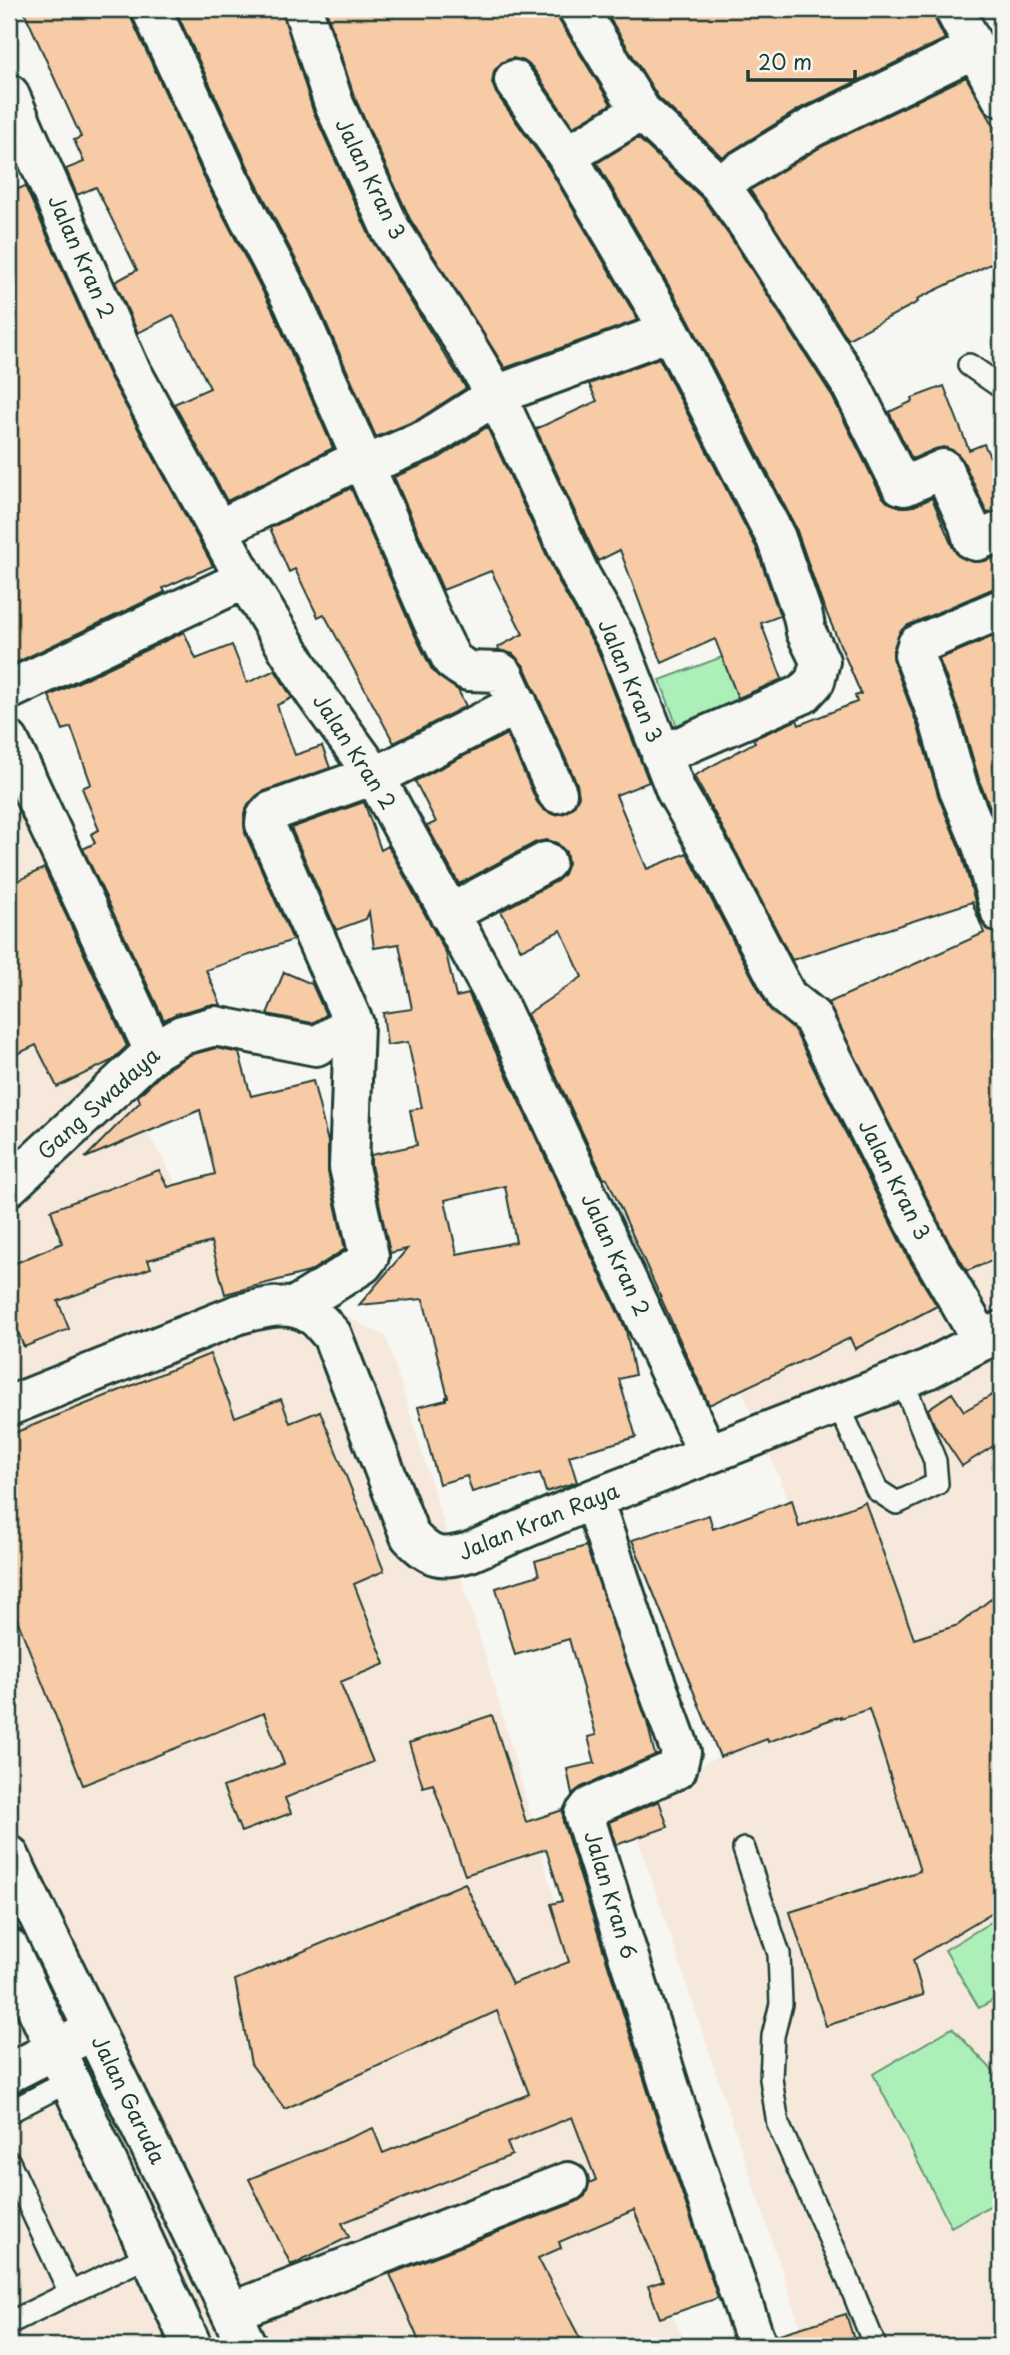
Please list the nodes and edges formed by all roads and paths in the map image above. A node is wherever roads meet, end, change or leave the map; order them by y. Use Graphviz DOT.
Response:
graph roads {
  1 [pos="151,9"];
  2 [pos="303,9"];
  3 [pos="578,9"];
  4 [pos="954,9"];
  5 [pos="976,48"];
  6 [pos="514,80"];
  7 [pos="9,94"];
  8 [pos="1001,97"];
  9 [pos="641,111"];
  10 [pos="567,156"];
  11 [pos="719,184"];
  12 [pos="670,331"];
  13 [pos="969,365"];
  14 [pos="1001,387"];
  15 [pos="496,395"];
  16 [pos="362,462"];
  17 [pos="218,530"];
  18 [pos="1001,531"];
  19 [pos="245,579"];
  20 [pos="1001,610"];
  21 [pos="9,690"];
  22 [pos="518,704"];
  23 [pos="9,741"];
  24 [pos="662,755"];
  25 [pos="374,776"];
  26 [pos="557,793"];
  27 [pos="546,862"];
  28 [pos="1001,913"];
  29 [pos="449,914"];
  30 [pos="354,1024"];
  31 [pos="154,1051"];
  32 [pos="9,1186"];
  33 [pos="294,1307"];
  34 [pos="991,1336"];
  35 [pos="902,1379"];
  36 [pos="838,1404"];
  37 [pos="9,1406"];
  38 [pos="708,1454"];
  39 [pos="593,1499"];
  40 [pos="744,1849"];
  41 [pos="9,1855"];
  42 [pos="18,1897"];
  43 [pos="9,1948"];
  44 [pos="94,2030"];
  45 [pos="62,2066"];
  46 [pos="9,2073"];
  47 [pos="9,2112"];
  48 [pos="9,2162"];
  49 [pos="568,2182"];
  50 [pos="150,2255"];
  51 [pos="70,2293"];
  52 [pos="231,2312"];
  53 [pos="9,2323"];
  54 [pos="192,2346"];
  55 [pos="247,2346"];
  56 [pos="757,2346"];
  57 [pos="875,2346"];
  1 -- 16 [label="street"];
  2 -- 15 [label="street, Jalan Kran 3"];
  3 -- 9 [label="street"];
  4 -- 5 [label="street"];
  5 -- 8 [label="street"];
  5 -- 11 [label="street"];
  6 -- 10 [label="street"];
  7 -- 17 [label="street, Jalan Kran 2"];
  9 -- 10 [label="street"];
  9 -- 11 [label="street"];
  10 -- 12 [label="street"];
  11 -- 18 [label="street"];
  12 -- 15 [label="street"];
  12 -- 24 [label="street"];
  13 -- 14 [label="lane"];
  15 -- 16 [label="street"];
  15 -- 24 [label="street, Jalan Kran 3"];
  16 -- 17 [label="street"];
  16 -- 22 [label="street"];
  17 -- 19 [label="street, Jalan Kran 2"];
  19 -- 21 [label="street"];
  19 -- 25 [label="street, Jalan Kran 2"];
  20 -- 28 [label="street"];
  22 -- 25 [label="street"];
  22 -- 26 [label="street"];
  23 -- 31 [label="street"];
  24 -- 34 [label="street, Jalan Kran 3"];
  25 -- 29 [label="street, Jalan Kran 2"];
  25 -- 30 [label="street"];
  27 -- 29 [label="street"];
  29 -- 38 [label="street, Jalan Kran 2"];
  30 -- 31 [label="street, Gang Swadaya"];
  30 -- 33 [label="street"];
  31 -- 32 [label="street, Gang Swadaya"];
  33 -- 37 [label="street"];
  33 -- 39 [label="street, Jalan Kran Raya"];
  34 -- 35 [label="street, Jalan Kran Raya"];
  35 -- 36 [label="street, Jalan Kran Raya"];
  35 -- 36 [label="lane"];
  36 -- 38 [label="street, Jalan Kran Raya"];
  38 -- 39 [label="street, Jalan Kran Raya"];
  39 -- 56 [label="street, Jalan Kran 6"];
  40 -- 57 [label="lane"];
  41 -- 42 [label="street, Jalan Garuda"];
  42 -- 44 [label="street, Jalan Garuda"];
  43 -- 45 [label="street"];
  44 -- 45 [label="street"];
  44 -- 52 [label="street, Jalan Garuda"];
  45 -- 46 [label="street"];
  45 -- 47 [label="lane"];
  45 -- 50 [label="street"];
  48 -- 51 [label="lane"];
  49 -- 52 [label="street"];
  50 -- 51 [label="lane"];
  50 -- 54 [label="street"];
  51 -- 53 [label="lane"];
  52 -- 55 [label="street, Jalan Garuda"];
}
